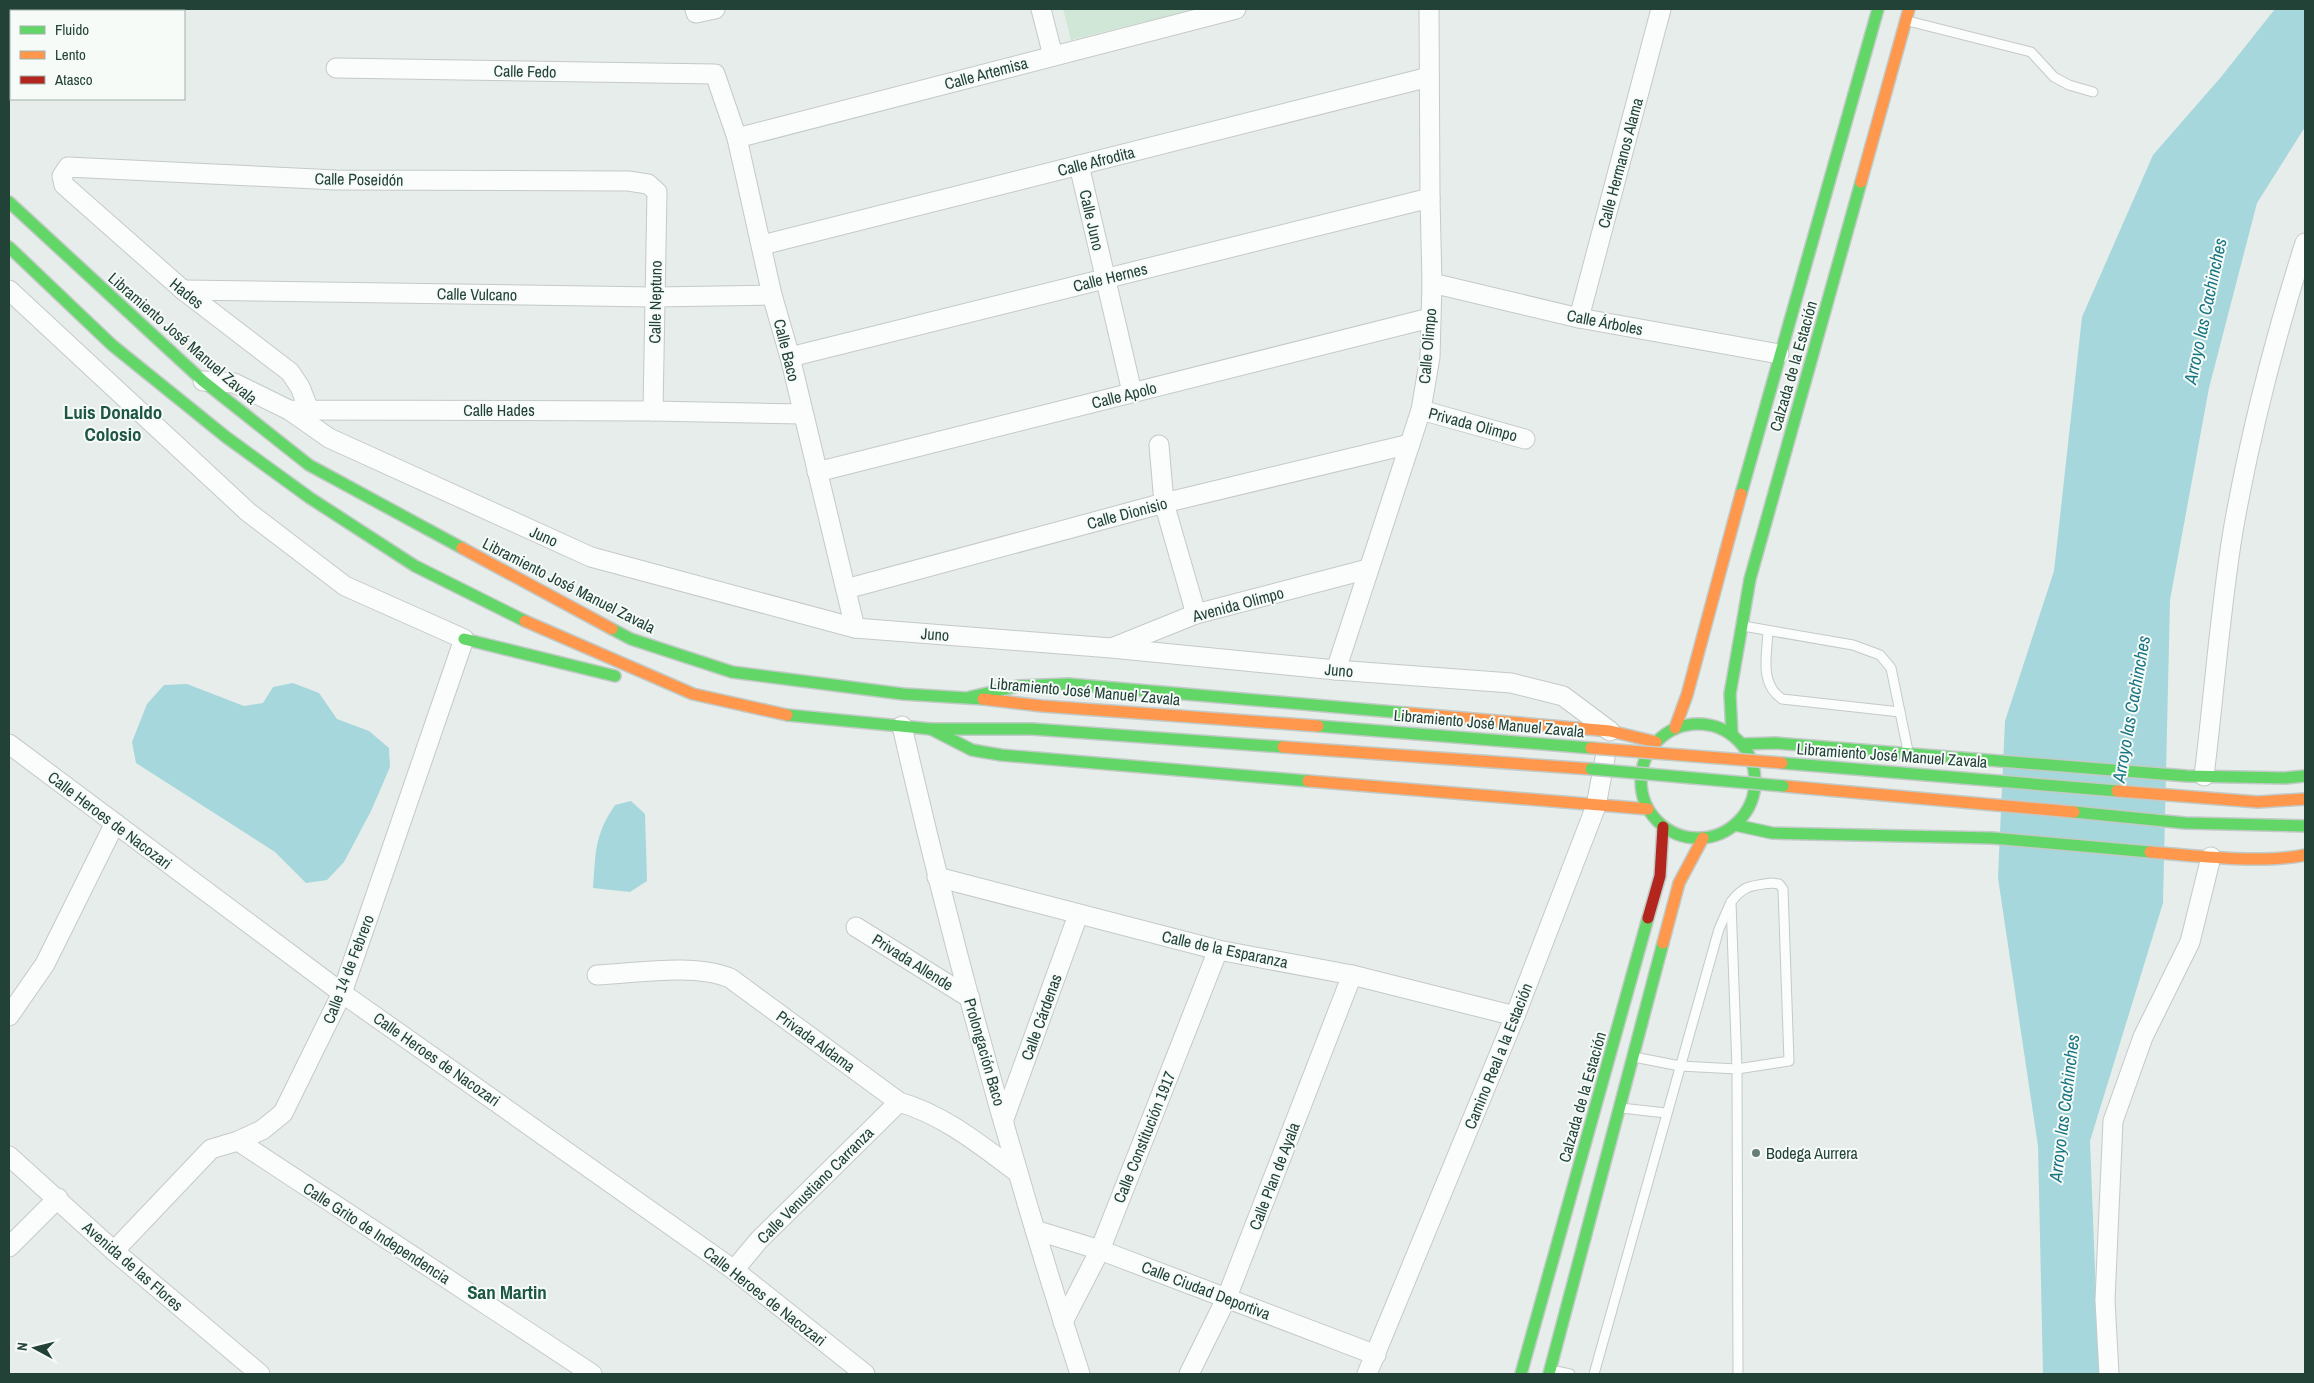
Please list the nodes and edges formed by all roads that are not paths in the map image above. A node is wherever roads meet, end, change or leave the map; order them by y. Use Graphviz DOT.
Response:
graph roads {
  1 [pos="715,9"];
  2 [pos="1041,9"];
  3 [pos="1236,9"];
  4 [pos="1429,9"];
  5 [pos="1661,9"];
  6 [pos="1878,9"];
  7 [pos="695,11"];
  8 [pos="1907,14"];
  9 [pos="1053,56"];
  10 [pos="336,68"];
  11 [pos="715,74"];
  12 [pos="1429,77"];
  13 [pos="2093,92"];
  14 [pos="737,138"];
  15 [pos="1079,165"];
  16 [pos="62,176"];
  17 [pos="658,192"];
  18 [pos="1430,198"];
  19 [pos="9,202"];
  20 [pos="2305,243"];
  21 [pos="762,245"];
  22 [pos="9,247"];
  23 [pos="1106,278"];
  24 [pos="1432,283"];
  25 [pos="9,290"];
  26 [pos="183,290"];
  27 [pos="772,295"];
  28 [pos="654,297"];
  29 [pos="1430,318"];
  30 [pos="1579,318"];
  31 [pos="1779,354"];
  32 [pos="790,357"];
  33 [pos="202,381"];
  34 [pos="1132,392"];
  35 [pos="289,410"];
  36 [pos="309,410"];
  37 [pos="1420,410"];
  38 [pos="653,411"];
  39 [pos="802,414"];
  40 [pos="1524,438"];
  41 [pos="1410,444"];
  42 [pos="1159,445"];
  43 [pos="818,472"];
  44 [pos="1164,503"];
  45 [pos="1368,569"];
  46 [pos="846,589"];
  47 [pos="1196,614"];
  48 [pos="1742,626"];
  49 [pos="856,628"];
  50 [pos="1768,631"];
  51 [pos="464,638"];
  52 [pos="1111,648"];
  53 [pos="1336,670"];
  54 [pos="693,694"];
  55 [pos="970,697"];
  56 [pos="1900,712"];
  57 [pos="902,726"];
  58 [pos="1675,728"];
  59 [pos="930,729"];
  60 [pos="1610,731"];
  61 [pos="1732,735"];
  62 [pos="1656,742"];
  63 [pos="9,744"];
  64 [pos="1742,744"];
  65 [pos="1909,754"];
  66 [pos="2196,776"];
  67 [pos="2305,776"];
  68 [pos="2305,799"];
  69 [pos="1596,806"];
  70 [pos="1648,809"];
  71 [pos="114,823"];
  72 [pos="1735,825"];
  73 [pos="2305,826"];
  74 [pos="1663,827"];
  75 [pos="1704,838"];
  76 [pos="2305,856"];
  77 [pos="2211,857"];
  78 [pos="936,877"];
  79 [pos="1731,902"];
  80 [pos="1078,915"];
  81 [pos="856,927"];
  82 [pos="1218,950"];
  83 [pos="598,975"];
  84 [pos="1352,975"];
  85 [pos="342,993"];
  86 [pos="970,998"];
  87 [pos="9,1016"];
  88 [pos="1515,1016"];
  89 [pos="1633,1057"];
  90 [pos="1680,1066"];
  91 [pos="1738,1069"];
  92 [pos="899,1102"];
  93 [pos="1620,1108"];
  94 [pos="1666,1113"];
  95 [pos="1004,1119"];
  96 [pos="238,1141"];
  97 [pos="9,1156"];
  98 [pos="1017,1172"];
  99 [pos="58,1198"];
  100 [pos="1035,1230"];
  101 [pos="9,1247"];
  102 [pos="1100,1250"];
  103 [pos="114,1251"];
  104 [pos="734,1270"];
  105 [pos="1227,1297"];
  106 [pos="1063,1322"];
  107 [pos="1376,1355"];
  108 [pos="1540,1367"];
  109 [pos="260,1374"];
  110 [pos="592,1374"];
  111 [pos="865,1374"];
  112 [pos="1080,1374"];
  113 [pos="1190,1374"];
  114 [pos="1367,1374"];
  115 [pos="1521,1374"];
  116 [pos="1570,1374"];
  117 [pos="1594,1374"];
  118 [pos="1738,1374"];
  119 [pos="2108,1374"];
  1 -- 7 [label="street"];
  2 -- 9 [label="street"];
  3 -- 9 [label="street, Calle Artemisa"];
  4 -- 12 [label="street, Calle Olimpo"];
  5 -- 30 [label="street, Calle Hermanos Alama"];
  6 -- 31 [label="main road, Calzada de la Estación"];
  8 -- 13 [label="lane"];
  8 -- 48 [label="main road, Calzada de la Estación"];
  9 -- 14 [label="street, Calle Artemisa"];
  10 -- 11 [label="street, Calle Fedo"];
  11 -- 14 [label="street, Calle Baco"];
  12 -- 15 [label="street, Calle Afrodita"];
  12 -- 18 [label="street, Calle Olimpo"];
  14 -- 21 [label="street, Calle Baco"];
  15 -- 21 [label="street, Calle Afrodita"];
  15 -- 23 [label="street, Calle Juno"];
  16 -- 17 [label="street, Calle Poseidón"];
  16 -- 26 [label="street, Hades"];
  17 -- 28 [label="street, Calle Neptuno"];
  18 -- 23 [label="street, Calle Hernes"];
  18 -- 24 [label="street, Calle Olimpo"];
  19 -- 33 [label="main road, Libramiento José Manuel Zavala"];
  20 -- 66 [label="street"];
  21 -- 27 [label="street, Calle Baco"];
  22 -- 54 [label="main road"];
  23 -- 32 [label="street, Calle Hernes"];
  23 -- 34 [label="street, Calle Juno"];
  24 -- 29 [label="street, Calle Olimpo"];
  24 -- 30 [label="street, Calle Árboles"];
  25 -- 51 [label="street"];
  26 -- 28 [label="street, Calle Vulcano"];
  26 -- 36 [label="street, Hades"];
  27 -- 28 [label="street, Calle Vulcano"];
  27 -- 32 [label="street, Calle Baco"];
  28 -- 38 [label="street, Calle Neptuno"];
  29 -- 34 [label="street, Calle Apolo"];
  29 -- 37 [label="street, Calle Olimpo"];
  30 -- 31 [label="street, Calle Árboles"];
  31 -- 58 [label="main road, Calzada de la Estación"];
  32 -- 39 [label="street, Calle Baco"];
  33 -- 35 [label="street, Calle Hades"];
  33 -- 55 [label="main road, Libramiento José Manuel Zavala"];
  34 -- 43 [label="street, Calle Apolo"];
  35 -- 36 [label="street, Calle Hades"];
  35 -- 49 [label="street, Juno"];
  36 -- 38 [label="street, Calle Hades"];
  37 -- 40 [label="street, Privada Olimpo"];
  37 -- 41 [label="street, Calle Olimpo"];
  38 -- 39 [label="street, Calle Hades"];
  39 -- 43 [label="street, Calle Baco"];
  41 -- 44 [label="street, Calle Dionisio"];
  41 -- 45 [label="street, Calle Olimpo"];
  42 -- 44 [label="street"];
  43 -- 46 [label="street, Calle Baco"];
  44 -- 46 [label="street, Calle Dionisio"];
  44 -- 47 [label="street"];
  45 -- 47 [label="street, Avenida Olimpo"];
  45 -- 53 [label="street, Calle Olimpo"];
  46 -- 49 [label="street, Calle Baco"];
  47 -- 52 [label="street, Avenida Olimpo"];
  48 -- 50 [label="lane"];
  48 -- 61 [label="main road, Calzada de la Estación"];
  49 -- 52 [label="street, Juno"];
  50 -- 56 [label="lane"];
  50 -- 56 [label="lane"];
  51 -- 54 [label="main road"];
  51 -- 85 [label="street, Calle 14 de Febrero"];
  52 -- 53 [label="street, Juno"];
  53 -- 60 [label="street, Juno"];
  54 -- 57 [label="main road"];
  55 -- 60 [label="main road"];
  55 -- 68 [label="main road, Libramiento José Manuel Zavala, bridge"];
  56 -- 65 [label="lane"];
  57 -- 59 [label="main road"];
  57 -- 78 [label="street, Prolongación Baco"];
  58 -- 61 [label="main road"];
  58 -- 62 [label="main road"];
  59 -- 69 [label="main road"];
  59 -- 73 [label="main road, bridge"];
  60 -- 62 [label="main road"];
  60 -- 69 [label="street, Camino Real a la Estación"];
  61 -- 64 [label="main road"];
  62 -- 70 [label="main road"];
  63 -- 71 [label="street, Calle Heroes de Nacozari"];
  64 -- 65 [label="main road"];
  64 -- 72 [label="main road"];
  65 -- 66 [label="main road"];
  66 -- 67 [label="main road"];
  69 -- 70 [label="main road"];
  69 -- 88 [label="street, Camino Real a la Estación"];
  70 -- 74 [label="main road"];
  71 -- 85 [label="street, Calle Heroes de Nacozari"];
  71 -- 87 [label="street"];
  72 -- 75 [label="main road"];
  72 -- 77 [label="main road"];
  74 -- 75 [label="main road"];
  74 -- 108 [label="main road, Calzada de la Estación"];
  75 -- 89 [label="main road, Calzada de la Estación"];
  76 -- 77 [label="main road"];
  77 -- 119 [label="street"];
  78 -- 80 [label="street, Calle de la Esparanza"];
  78 -- 86 [label="street, Prolongación Baco"];
  79 -- 90 [label="lane"];
  79 -- 91 [label="lane"];
  79 -- 91 [label="lane"];
  80 -- 82 [label="street, Calle de la Esparanza"];
  80 -- 95 [label="street, Calle Cárdenas"];
  81 -- 86 [label="street, Privada Allende"];
  82 -- 84 [label="street, Calle de la Esparanza"];
  82 -- 102 [label="street, Calle Constitución 1917"];
  83 -- 92 [label="street, Privada Aldama"];
  84 -- 88 [label="street, Calle de la Esparanza"];
  84 -- 105 [label="street, Calle Plan de Ayala"];
  85 -- 96 [label="street, Calle 14 de Febrero"];
  85 -- 104 [label="street, Calle Heroes de Nacozari"];
  86 -- 95 [label="street, Prolongación Baco"];
  88 -- 107 [label="street, Camino Real a la Estación"];
  89 -- 90 [label="lane"];
  89 -- 93 [label="main road, Calzada de la Estación"];
  90 -- 91 [label="lane"];
  90 -- 94 [label="lane"];
  91 -- 118 [label="lane"];
  92 -- 98 [label="street, Privada Aldama"];
  92 -- 104 [label="street, Calle Venustiano Carranza"];
  93 -- 94 [label="lane"];
  93 -- 108 [label="main road, Calzada de la Estación"];
  94 -- 117 [label="lane"];
  95 -- 98 [label="street, Prolongación Baco"];
  96 -- 103 [label="street, Calle 14 de Febrero"];
  96 -- 110 [label="street, Calle Grito de Independencia"];
  97 -- 99 [label="street, Avenida de las Flores"];
  98 -- 100 [label="street, Prolongación Baco"];
  99 -- 101 [label="street"];
  99 -- 103 [label="street, Avenida de las Flores"];
  100 -- 102 [label="street, Calle Ciudad Deportiva"];
  100 -- 106 [label="street, Prolongación Baco"];
  102 -- 105 [label="street, Calle Ciudad Deportiva"];
  102 -- 106 [label="street, Calle Constitución 1917"];
  103 -- 109 [label="street, Avenida de las Flores"];
  104 -- 111 [label="street, Calle Heroes de Nacozari"];
  105 -- 107 [label="street, Calle Ciudad Deportiva"];
  105 -- 113 [label="street, Calle Plan de Ayala"];
  106 -- 112 [label="street, Prolongación Baco"];
  107 -- 114 [label="street, Camino Real a la Estación"];
  108 -- 115 [label="main road, Calzada de la Estación"];
  108 -- 116 [label="lane"];
}
